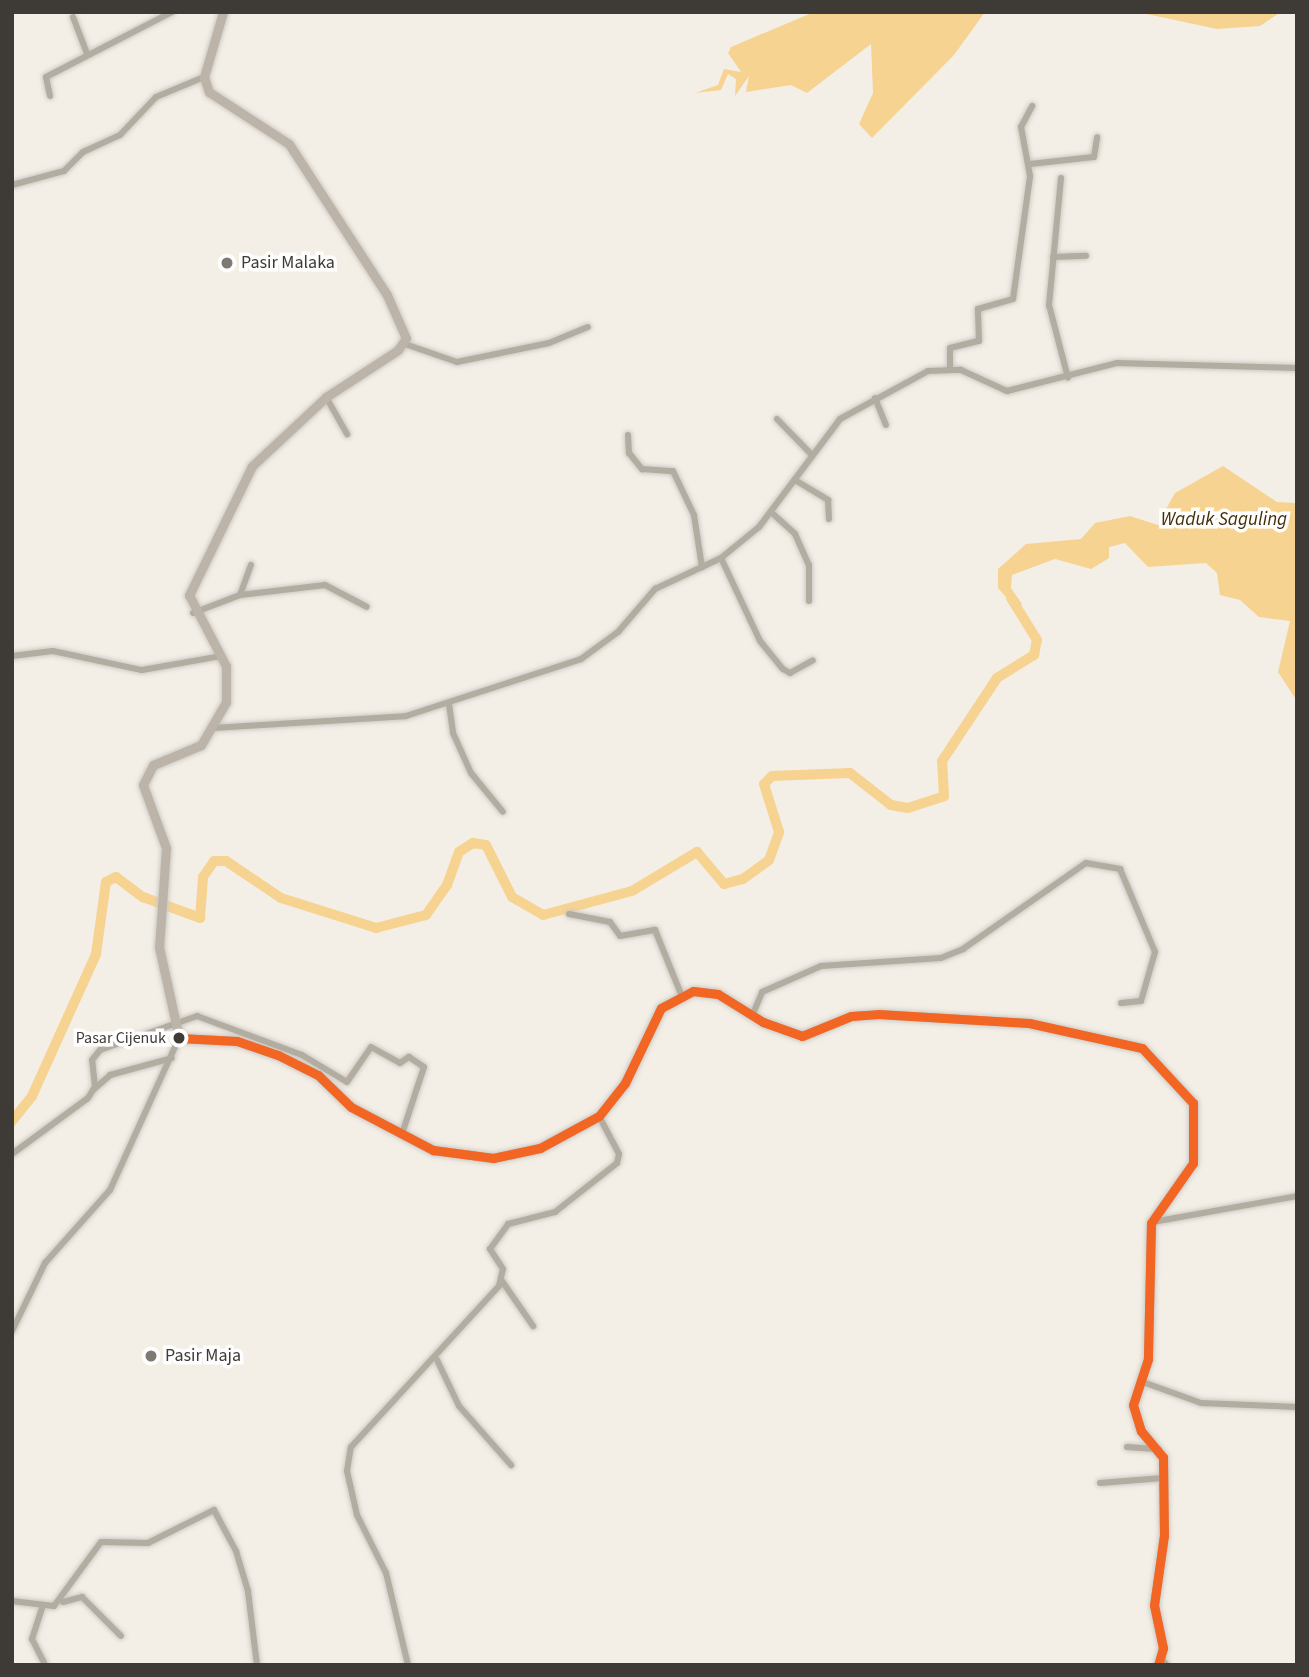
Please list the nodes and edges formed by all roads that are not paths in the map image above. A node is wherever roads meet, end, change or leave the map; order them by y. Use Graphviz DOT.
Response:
graph roads {
  1 [pos="172,12"];
  2 [pos="223,12"];
  3 [pos="73,17"];
  4 [pos="87,53"];
  5 [pos="204,77"];
  6 [pos="50,96"];
  7 [pos="1032,106"];
  8 [pos="1097,137"];
  9 [pos="1030,164"];
  10 [pos="1061,178"];
  11 [pos="12,185"];
  12 [pos="1086,256"];
  13 [pos="1053,257"];
  14 [pos="588,327"];
  15 [pos="405,344"];
  16 [pos="950,368"];
  17 [pos="1297,368"];
  18 [pos="1068,378"];
  19 [pos="326,397"];
  20 [pos="875,398"];
  21 [pos="777,419"];
  22 [pos="886,425"];
  23 [pos="347,434"];
  24 [pos="628,435"];
  25 [pos="812,455"];
  26 [pos="795,480"];
  27 [pos="772,513"];
  28 [pos="829,519"];
  29 [pos="721,558"];
  30 [pos="251,565"];
  31 [pos="702,567"];
  32 [pos="240,596"];
  33 [pos="809,601"];
  34 [pos="368,607"];
  35 [pos="193,613"];
  36 [pos="12,656"];
  37 [pos="220,656"];
  38 [pos="813,660"];
  39 [pos="449,704"];
  40 [pos="212,728"];
  41 [pos="503,812"];
  42 [pos="569,914"];
  43 [pos="681,994"];
  44 [pos="1121,1003"];
  45 [pos="752,1016"];
  46 [pos="178,1018"];
  47 [pos="178,1038"];
  48 [pos="172,1058"];
  49 [pos="93,1090"];
  50 [pos="599,1116"];
  51 [pos="405,1123"];
  52 [pos="12,1154"];
  53 [pos="1297,1196"];
  54 [pos="1151,1223"];
  55 [pos="502,1281"];
  56 [pos="533,1326"];
  57 [pos="12,1331"];
  58 [pos="437,1360"];
  59 [pos="1140,1381"];
  60 [pos="1297,1407"];
  61 [pos="1127,1447"];
  62 [pos="1161,1450"];
  63 [pos="511,1465"];
  64 [pos="1163,1478"];
  65 [pos="1100,1483"];
  66 [pos="12,1601"];
  67 [pos="61,1602"];
  68 [pos="44,1603"];
  69 [pos="121,1636"];
  70 [pos="1162,1663"];
  71 [pos="45,1665"];
  72 [pos="257,1665"];
  73 [pos="408,1665"];
  1 -- 4 [label="street"];
  2 -- 5 [label="main road"];
  3 -- 4 [label="street"];
  4 -- 6 [label="street"];
  5 -- 11 [label="street"];
  5 -- 15 [label="main road"];
  7 -- 9 [label="street"];
  8 -- 9 [label="street"];
  9 -- 16 [label="street"];
  10 -- 13 [label="street"];
  12 -- 13 [label="street"];
  13 -- 18 [label="street"];
  14 -- 15 [label="street"];
  15 -- 19 [label="main road"];
  16 -- 18 [label="street"];
  16 -- 20 [label="street"];
  17 -- 18 [label="street"];
  19 -- 23 [label="street"];
  19 -- 35 [label="main road"];
  20 -- 22 [label="street"];
  20 -- 25 [label="street"];
  21 -- 25 [label="street"];
  24 -- 31 [label="street"];
  25 -- 26 [label="street"];
  26 -- 27 [label="street"];
  26 -- 28 [label="street"];
  27 -- 29 [label="street"];
  27 -- 33 [label="street"];
  29 -- 31 [label="street"];
  29 -- 38 [label="street"];
  30 -- 32 [label="street"];
  31 -- 39 [label="street"];
  32 -- 34 [label="street"];
  32 -- 35 [label="street"];
  35 -- 37 [label="main road"];
  36 -- 37 [label="street"];
  37 -- 40 [label="main road"];
  39 -- 40 [label="street"];
  39 -- 41 [label="street"];
  40 -- 46 [label="main road"];
  42 -- 43 [label="street"];
  43 -- 45 [label="main road"];
  43 -- 50 [label="main road"];
  44 -- 45 [label="street"];
  45 -- 54 [label="main road"];
  46 -- 47 [label="main road"];
  46 -- 49 [label="street"];
  46 -- 51 [label="street"];
  47 -- 48 [label="street"];
  47 -- 51 [label="main road"];
  48 -- 49 [label="street"];
  48 -- 57 [label="street"];
  49 -- 52 [label="street"];
  50 -- 51 [label="main road"];
  50 -- 55 [label="street"];
  53 -- 54 [label="street"];
  54 -- 59 [label="main road"];
  55 -- 56 [label="street"];
  55 -- 58 [label="street"];
  58 -- 63 [label="street"];
  58 -- 73 [label="street"];
  59 -- 60 [label="street"];
  59 -- 62 [label="main road"];
  61 -- 62 [label="street"];
  62 -- 64 [label="main road"];
  64 -- 65 [label="street"];
  64 -- 70 [label="main road"];
  66 -- 68 [label="street"];
  67 -- 68 [label="street"];
  67 -- 69 [label="street"];
  67 -- 72 [label="street"];
  68 -- 71 [label="street"];
}
